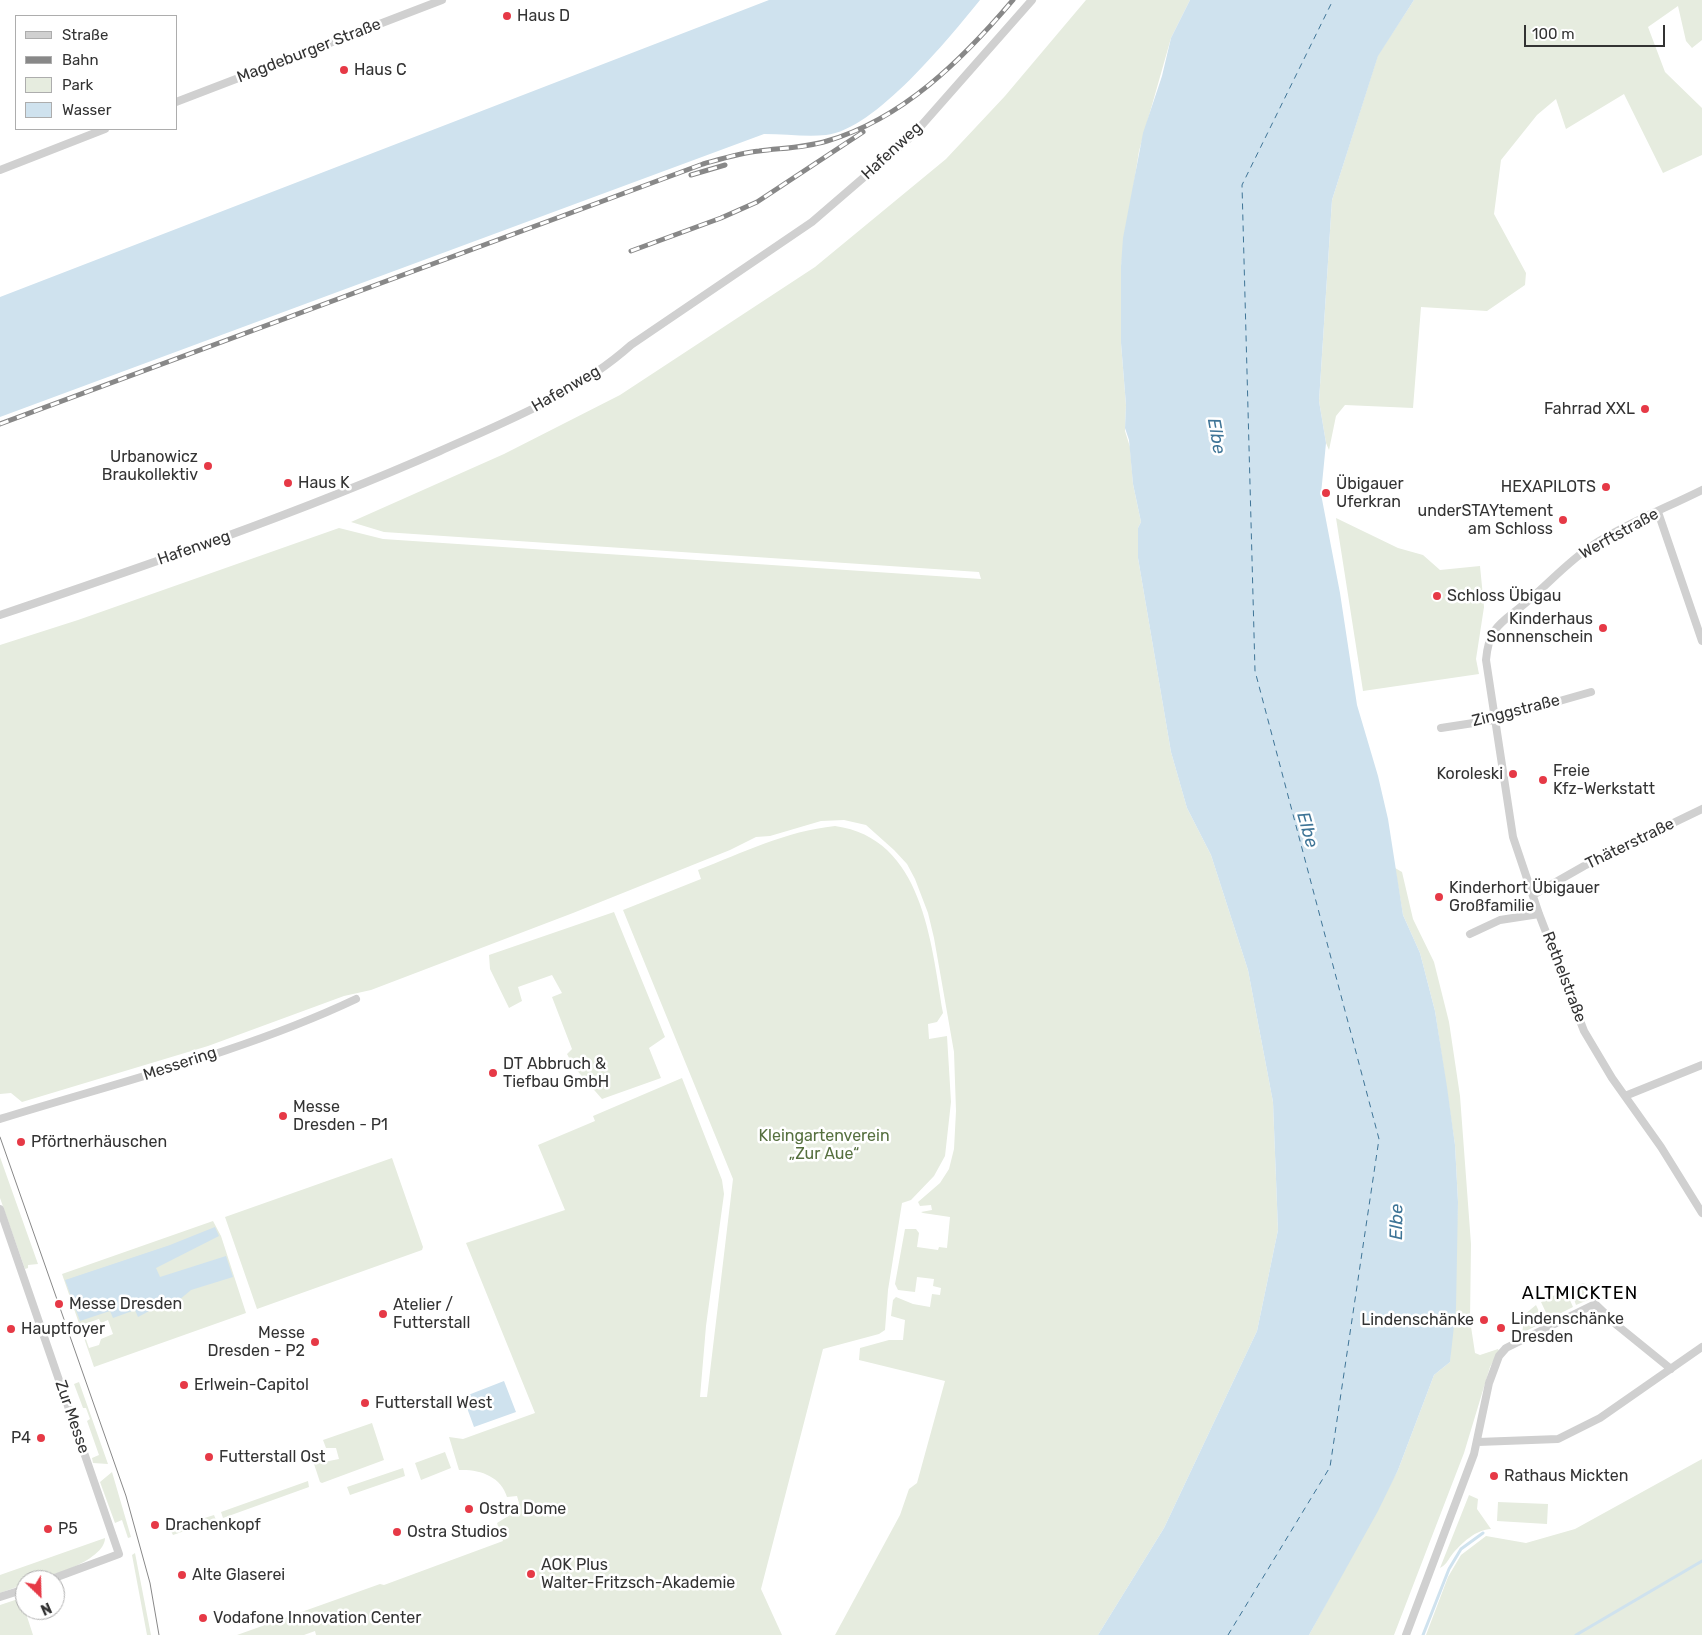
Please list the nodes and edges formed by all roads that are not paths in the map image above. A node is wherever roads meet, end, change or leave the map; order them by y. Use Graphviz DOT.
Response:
graph roads {
  1 [pos="442,0"];
  2 [pos="1032,0"];
  3 [pos="178,101"];
  4 [pos="103,130"];
  5 [pos="0,170"];
  6 [pos="1702,490"];
  7 [pos="1658,512"];
  8 [pos="0,615"];
  9 [pos="1496,626"];
  10 [pos="1702,641"];
  11 [pos="1590,692"];
  12 [pos="1493,720"];
  13 [pos="1441,728"];
  14 [pos="1702,809"];
  15 [pos="1533,895"];
  16 [pos="1539,914"];
  17 [pos="1470,934"];
  18 [pos="356,999"];
  19 [pos="1702,1065"];
  20 [pos="1625,1096"];
  21 [pos="0,1119"];
  22 [pos="0,1209"];
  23 [pos="1702,1213"];
  24 [pos="1702,1347"];
  25 [pos="1671,1369"];
  26 [pos="1478,1442"];
  27 [pos="65,1574"];
  28 [pos="15,1593"];
  29 [pos="0,1598"];
  30 [pos="1406,1635"];
  1 -- 3 [label="street, Magdeburger Straße"];
  2 -- 8 [label="street, Hafenweg"];
  4 -- 5 [label="street"];
  6 -- 7 [label="street, Werftstraße"];
  7 -- 9 [label="street, Werftstraße"];
  7 -- 10 [label="street"];
  9 -- 12 [label="street, Rethelstraße"];
  11 -- 12 [label="street, Zinggstraße"];
  12 -- 13 [label="street, Zinggstraße"];
  12 -- 15 [label="street, Rethelstraße"];
  14 -- 15 [label="street, Thäterstraße"];
  15 -- 16 [label="street, Rethelstraße"];
  16 -- 17 [label="street"];
  16 -- 20 [label="street, Rethelstraße"];
  18 -- 21 [label="street, Messering"];
  19 -- 20 [label="street"];
  20 -- 23 [label="street, Rethelstraße"];
  22 -- 27 [label="street, Zur Messe"];
  24 -- 25 [label="street"];
  25 -- 26 [label="street"];
  25 -- 26 [label="street"];
  26 -- 30 [label="street"];
  28 -- 29 [label="street"];
}
